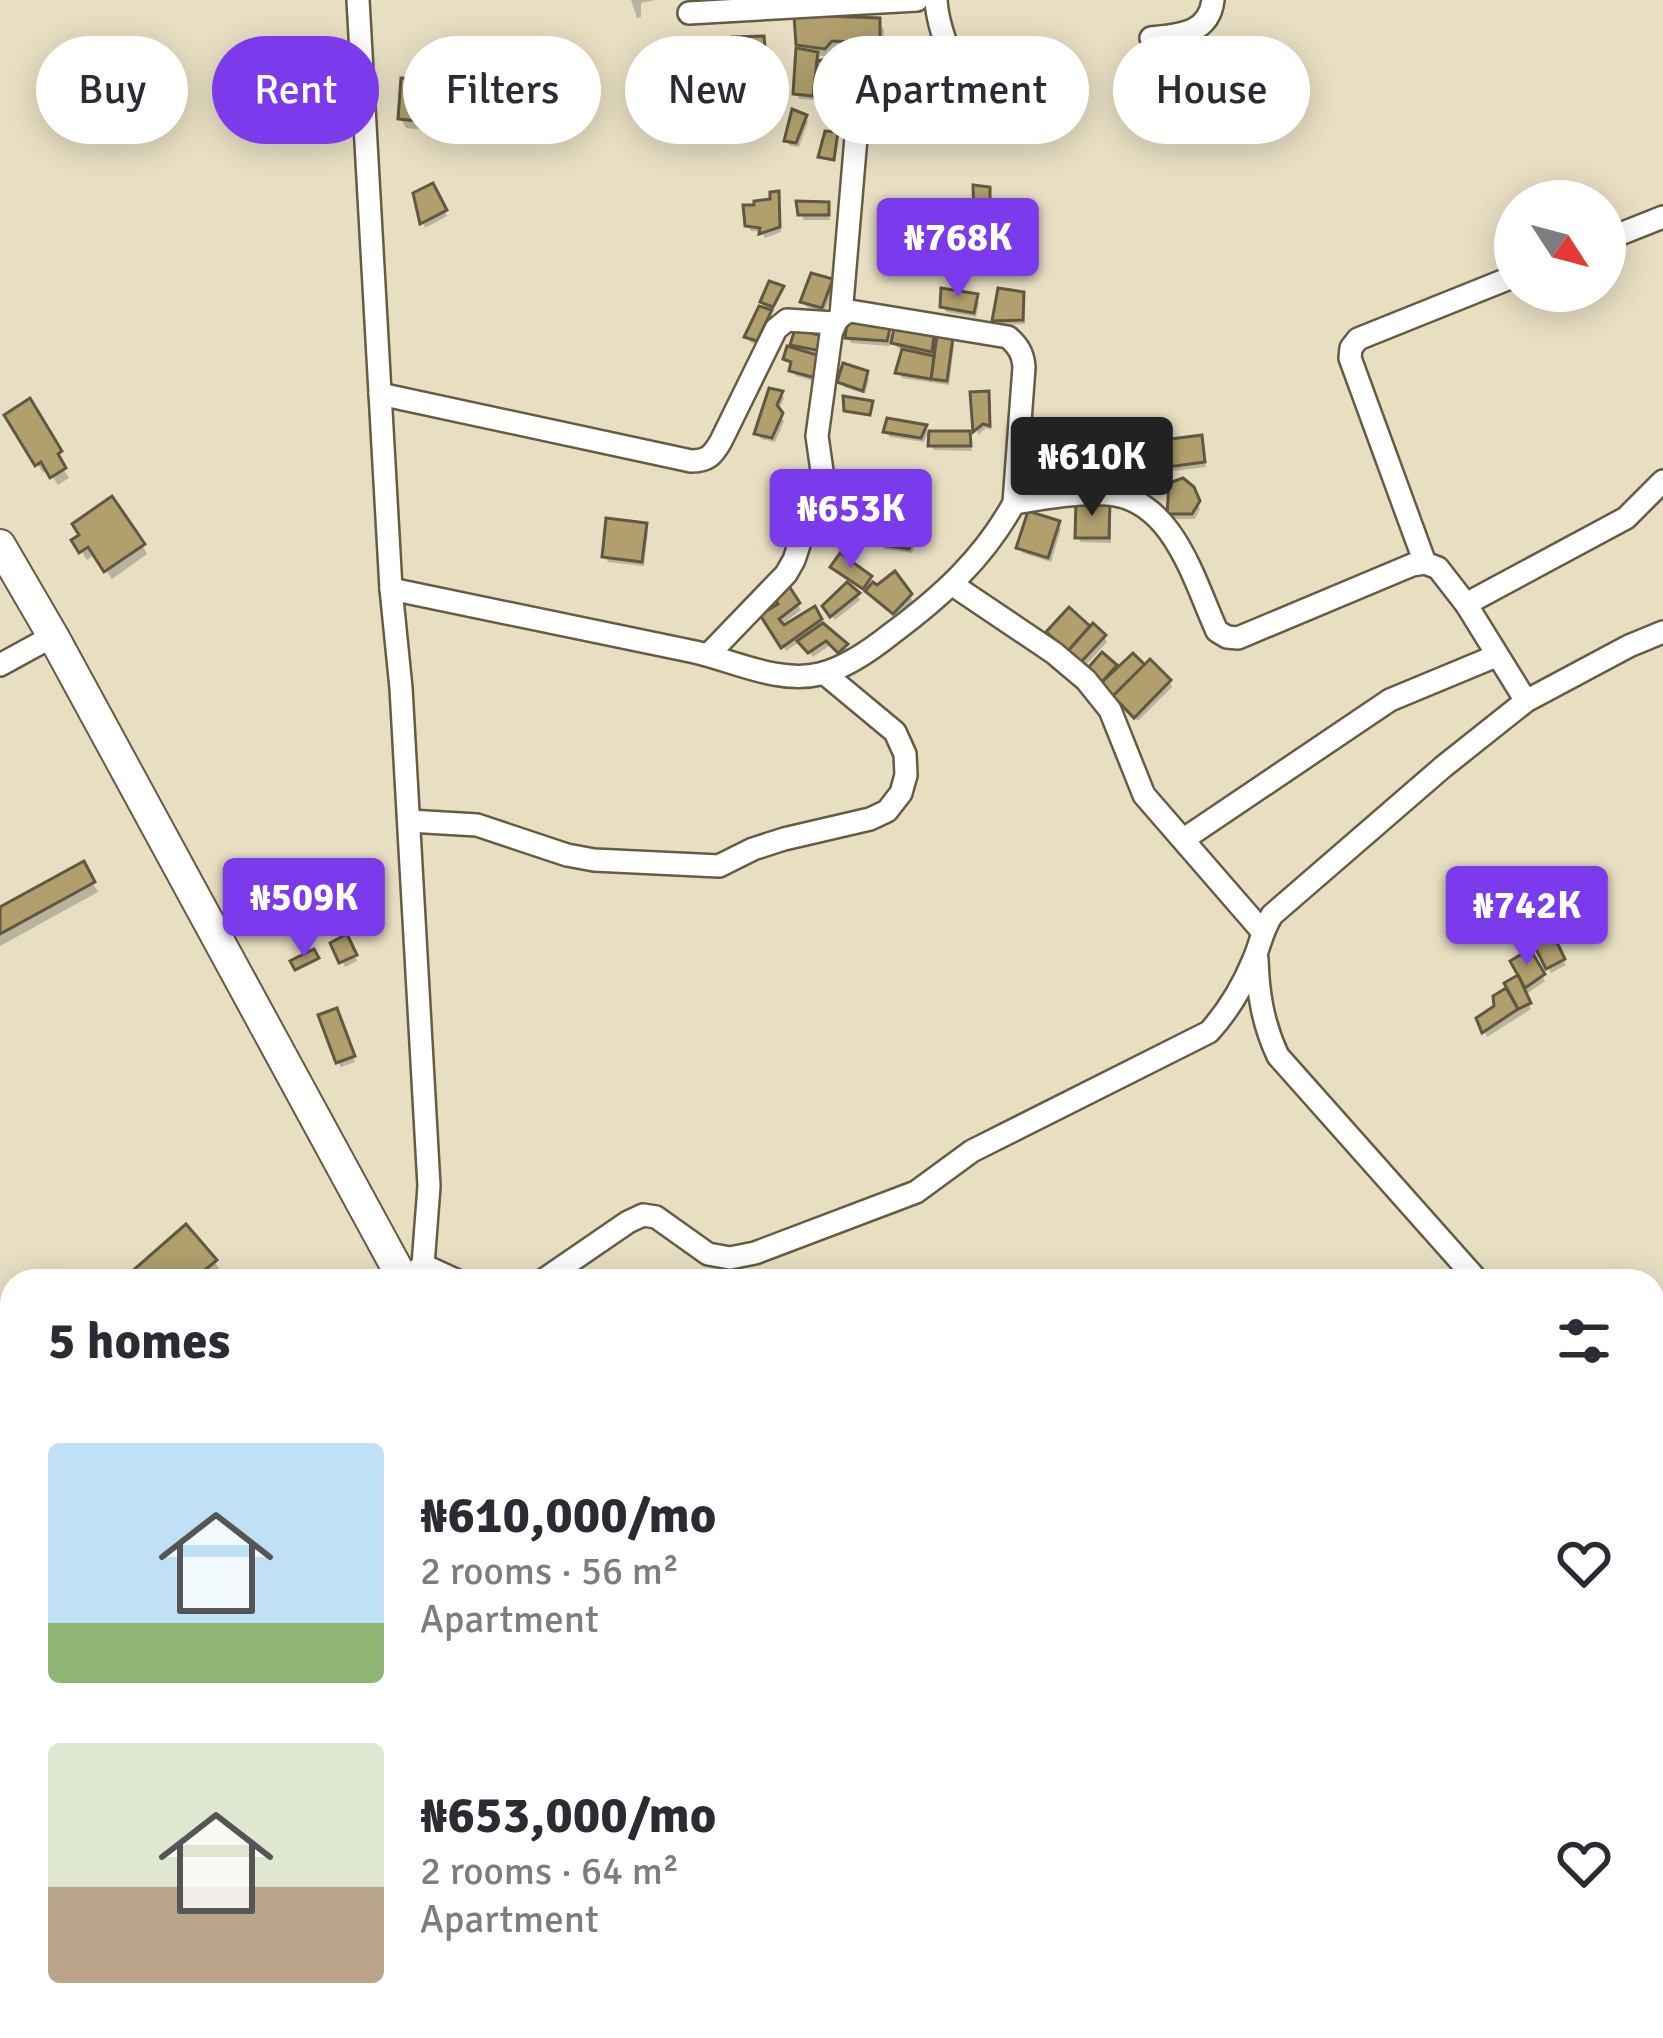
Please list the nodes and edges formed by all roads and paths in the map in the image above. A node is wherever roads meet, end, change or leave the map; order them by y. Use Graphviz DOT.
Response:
graph roads {
  1 [pos="358,0"];
  2 [pos="917,0"];
  3 [pos="936,0"];
  4 [pos="1213,0"];
  5 [pos="689,13"];
  6 [pos="1167,36"];
  7 [pos="1663,217"];
  8 [pos="1626,232"];
  9 [pos="1494,284"];
  10 [pos="837,319"];
  11 [pos="380,394"];
  12 [pos="1663,481"];
  13 [pos="1014,502"];
  14 [pos="0,545"];
  15 [pos="1426,563"];
  16 [pos="953,585"];
  17 [pos="391,589"];
  18 [pos="1466,604"];
  19 [pos="1663,632"];
  20 [pos="53,635"];
  21 [pos="709,656"];
  22 [pos="1496,656"];
  23 [pos="0,665"];
  24 [pos="824,674"];
  25 [pos="1526,701"];
  26 [pos="409,821"];
  27 [pos="1184,838"];
  28 [pos="1259,942"];
  29 [pos="404,1269"];
  30 [pos="410,1269"];
  31 [pos="559,1269"];
  32 [pos="1467,1269"];
  1 -- 11 [label="street"];
  2 -- 5 [label="street"];
  3 -- 10 [label="street"];
  4 -- 6 [label="street"];
  7 -- 8 [label="street"];
  9 -- 15 [label="street"];
  10 -- 11 [label="street"];
  10 -- 13 [label="street"];
  10 -- 21 [label="street"];
  11 -- 17 [label="street"];
  12 -- 18 [label="street"];
  13 -- 15 [label="street"];
  13 -- 16 [label="street"];
  14 -- 20 [label="street"];
  15 -- 18 [label="street"];
  16 -- 24 [label="street"];
  16 -- 27 [label="street"];
  17 -- 21 [label="street"];
  17 -- 26 [label="street"];
  18 -- 22 [label="street"];
  19 -- 25 [label="street"];
  20 -- 23 [label="street"];
  20 -- 29 [label="street"];
  21 -- 24 [label="street"];
  22 -- 25 [label="street"];
  22 -- 27 [label="street"];
  24 -- 26 [label="street"];
  25 -- 28 [label="street"];
  26 -- 30 [label="street"];
  27 -- 28 [label="street"];
  28 -- 31 [label="street"];
  28 -- 32 [label="street"];
}
